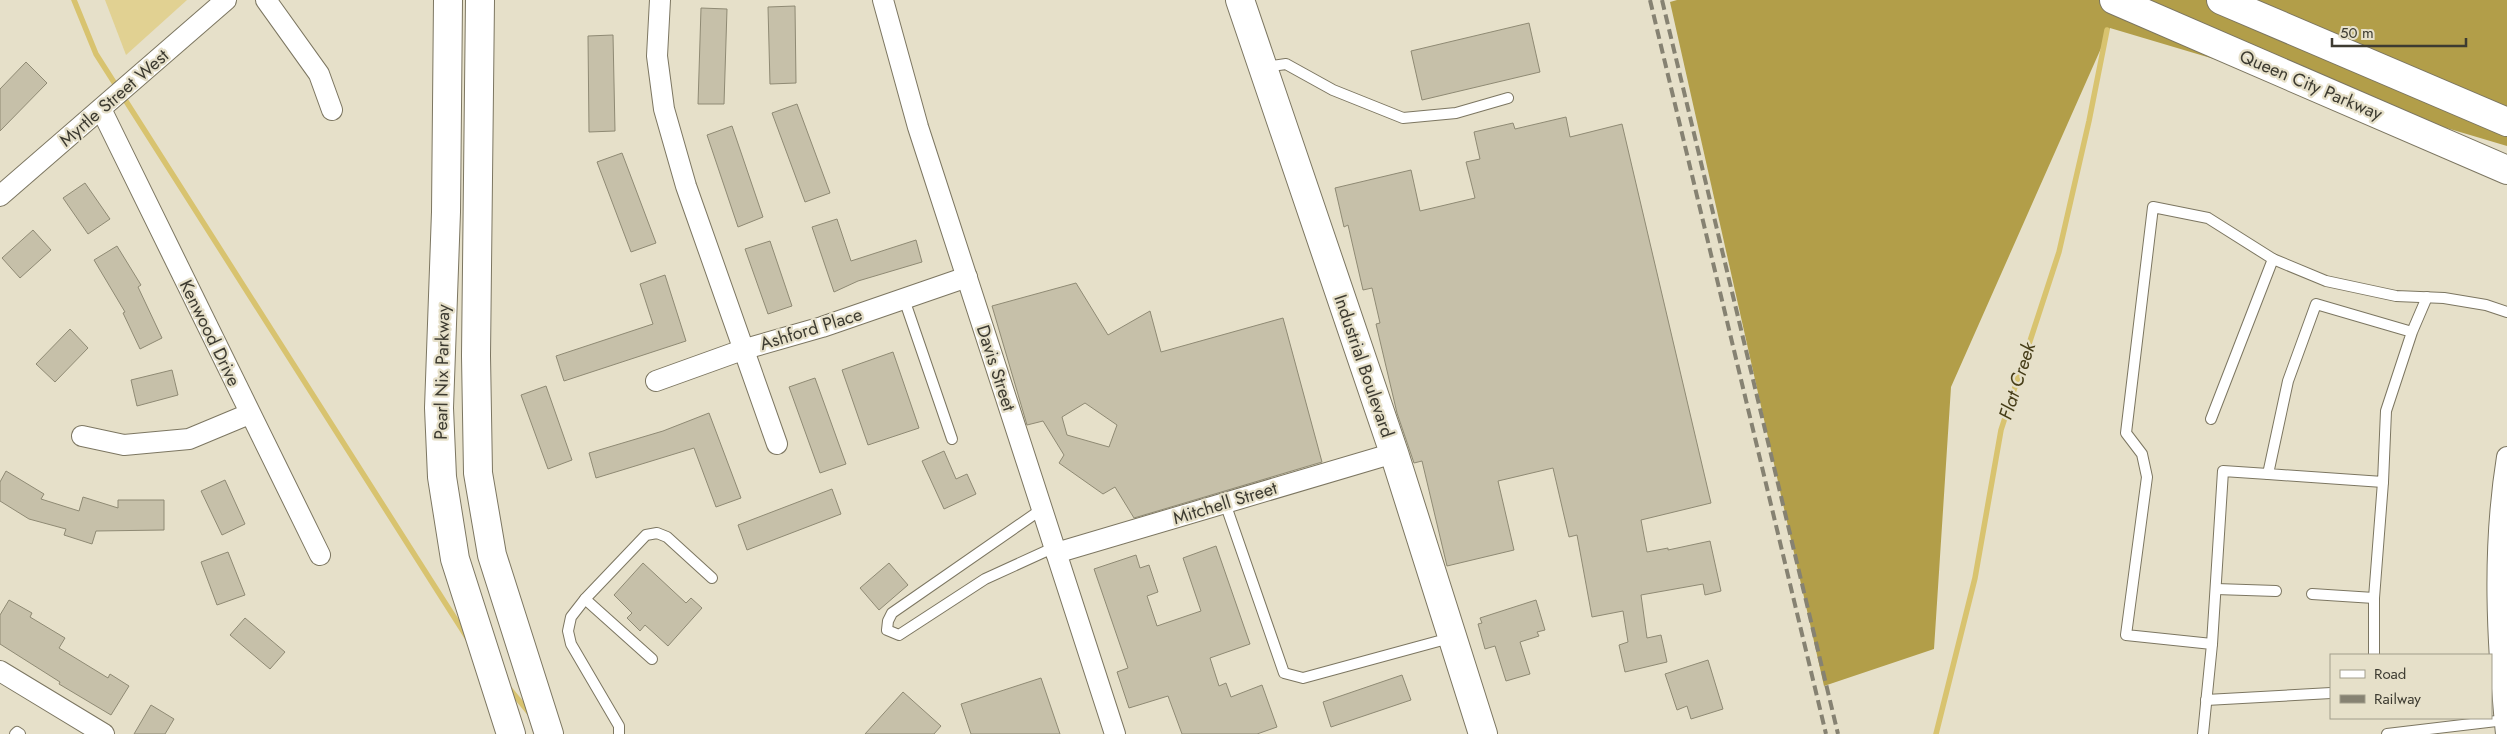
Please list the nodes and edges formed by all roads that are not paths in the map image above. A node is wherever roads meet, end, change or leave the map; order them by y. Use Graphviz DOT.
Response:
graph roads {
  1 [pos="226,0"];
  2 [pos="266,0"];
  3 [pos="448,0"];
  4 [pos="480,0"];
  5 [pos="660,0"];
  6 [pos="883,0"];
  7 [pos="1240,0"];
  8 [pos="2114,0"];
  9 [pos="2221,0"];
  10 [pos="1263,67"];
  11 [pos="1508,98"];
  12 [pos="101,109"];
  13 [pos="332,110"];
  14 [pos="2507,122"];
  15 [pos="2507,170"];
  16 [pos="0,196"];
  17 [pos="2273,258"];
  18 [pos="967,277"];
  19 [pos="2427,298"];
  20 [pos="904,299"];
  21 [pos="2507,312"];
  22 [pos="2412,332"];
  23 [pos="745,349"];
  24 [pos="656,381"];
  25 [pos="249,414"];
  26 [pos="2211,419"];
  27 [pos="82,436"];
  28 [pos="952,438"];
  29 [pos="777,444"];
  30 [pos="1394,453"];
  31 [pos="2507,457"];
  32 [pos="2268,474"];
  33 [pos="2383,482"];
  34 [pos="1225,503"];
  35 [pos="1042,509"];
  36 [pos="1056,550"];
  37 [pos="320,555"];
  38 [pos="712,578"];
  39 [pos="2216,588"];
  40 [pos="2276,591"];
  41 [pos="2312,594"];
  42 [pos="2374,598"];
  43 [pos="585,599"];
  44 [pos="1450,638"];
  45 [pos="2212,644"];
  46 [pos="2374,654"];
  47 [pos="652,659"];
  48 [pos="0,671"];
  49 [pos="2330,693"];
  50 [pos="2206,700"];
  51 [pos="2505,727"];
  52 [pos="15,734"];
  53 [pos="20,734"];
  54 [pos="104,734"];
  55 [pos="511,734"];
  56 [pos="549,734"];
  57 [pos="619,734"];
  58 [pos="1115,734"];
  59 [pos="1482,734"];
  60 [pos="2203,734"];
  61 [pos="2387,734"];
  1 -- 12 [label="street, Myrtle Street West"];
  2 -- 13 [label="street"];
  3 -- 55 [label="main road, Pearl Nix Parkway"];
  4 -- 56 [label="main road, Pearl Nix Parkway"];
  5 -- 23 [label="street"];
  6 -- 18 [label="street, Davis Street"];
  7 -- 10 [label="main road, Industrial Boulevard"];
  8 -- 15 [label="main road, Queen City Parkway"];
  9 -- 14 [label="main road"];
  10 -- 11 [label="lane"];
  10 -- 30 [label="main road, Industrial Boulevard"];
  12 -- 16 [label="street, Myrtle Street West"];
  12 -- 25 [label="street, Kenwood Drive"];
  17 -- 19 [label="lane"];
  17 -- 26 [label="lane"];
  17 -- 45 [label="lane"];
  18 -- 20 [label="street, Ashford Place"];
  18 -- 35 [label="street, Davis Street"];
  19 -- 21 [label="lane"];
  19 -- 22 [label="lane"];
  20 -- 23 [label="street, Ashford Place"];
  20 -- 28 [label="lane"];
  22 -- 32 [label="lane"];
  22 -- 33 [label="lane"];
  23 -- 24 [label="street, Ashford Place"];
  23 -- 29 [label="street"];
  25 -- 27 [label="street"];
  25 -- 37 [label="street, Kenwood Drive"];
  30 -- 34 [label="street, Mitchell Street"];
  30 -- 44 [label="main road, Industrial Boulevard"];
  31 -- 51 [label="street"];
  32 -- 33 [label="lane"];
  32 -- 39 [label="lane"];
  33 -- 42 [label="lane"];
  34 -- 36 [label="street, Mitchell Street"];
  34 -- 44 [label="lane"];
  35 -- 36 [label="street, Davis Street"];
  35 -- 36 [label="lane"];
  36 -- 58 [label="street, Davis Street"];
  38 -- 43 [label="lane"];
  39 -- 40 [label="lane"];
  39 -- 45 [label="lane"];
  41 -- 42 [label="lane"];
  42 -- 46 [label="lane"];
  43 -- 47 [label="lane"];
  43 -- 57 [label="lane"];
  44 -- 59 [label="main road, Industrial Boulevard"];
  45 -- 50 [label="lane"];
  48 -- 54 [label="street"];
  49 -- 50 [label="lane"];
  50 -- 60 [label="lane"];
  51 -- 61 [label="lane"];
  52 -- 53 [label="lane"];
}
